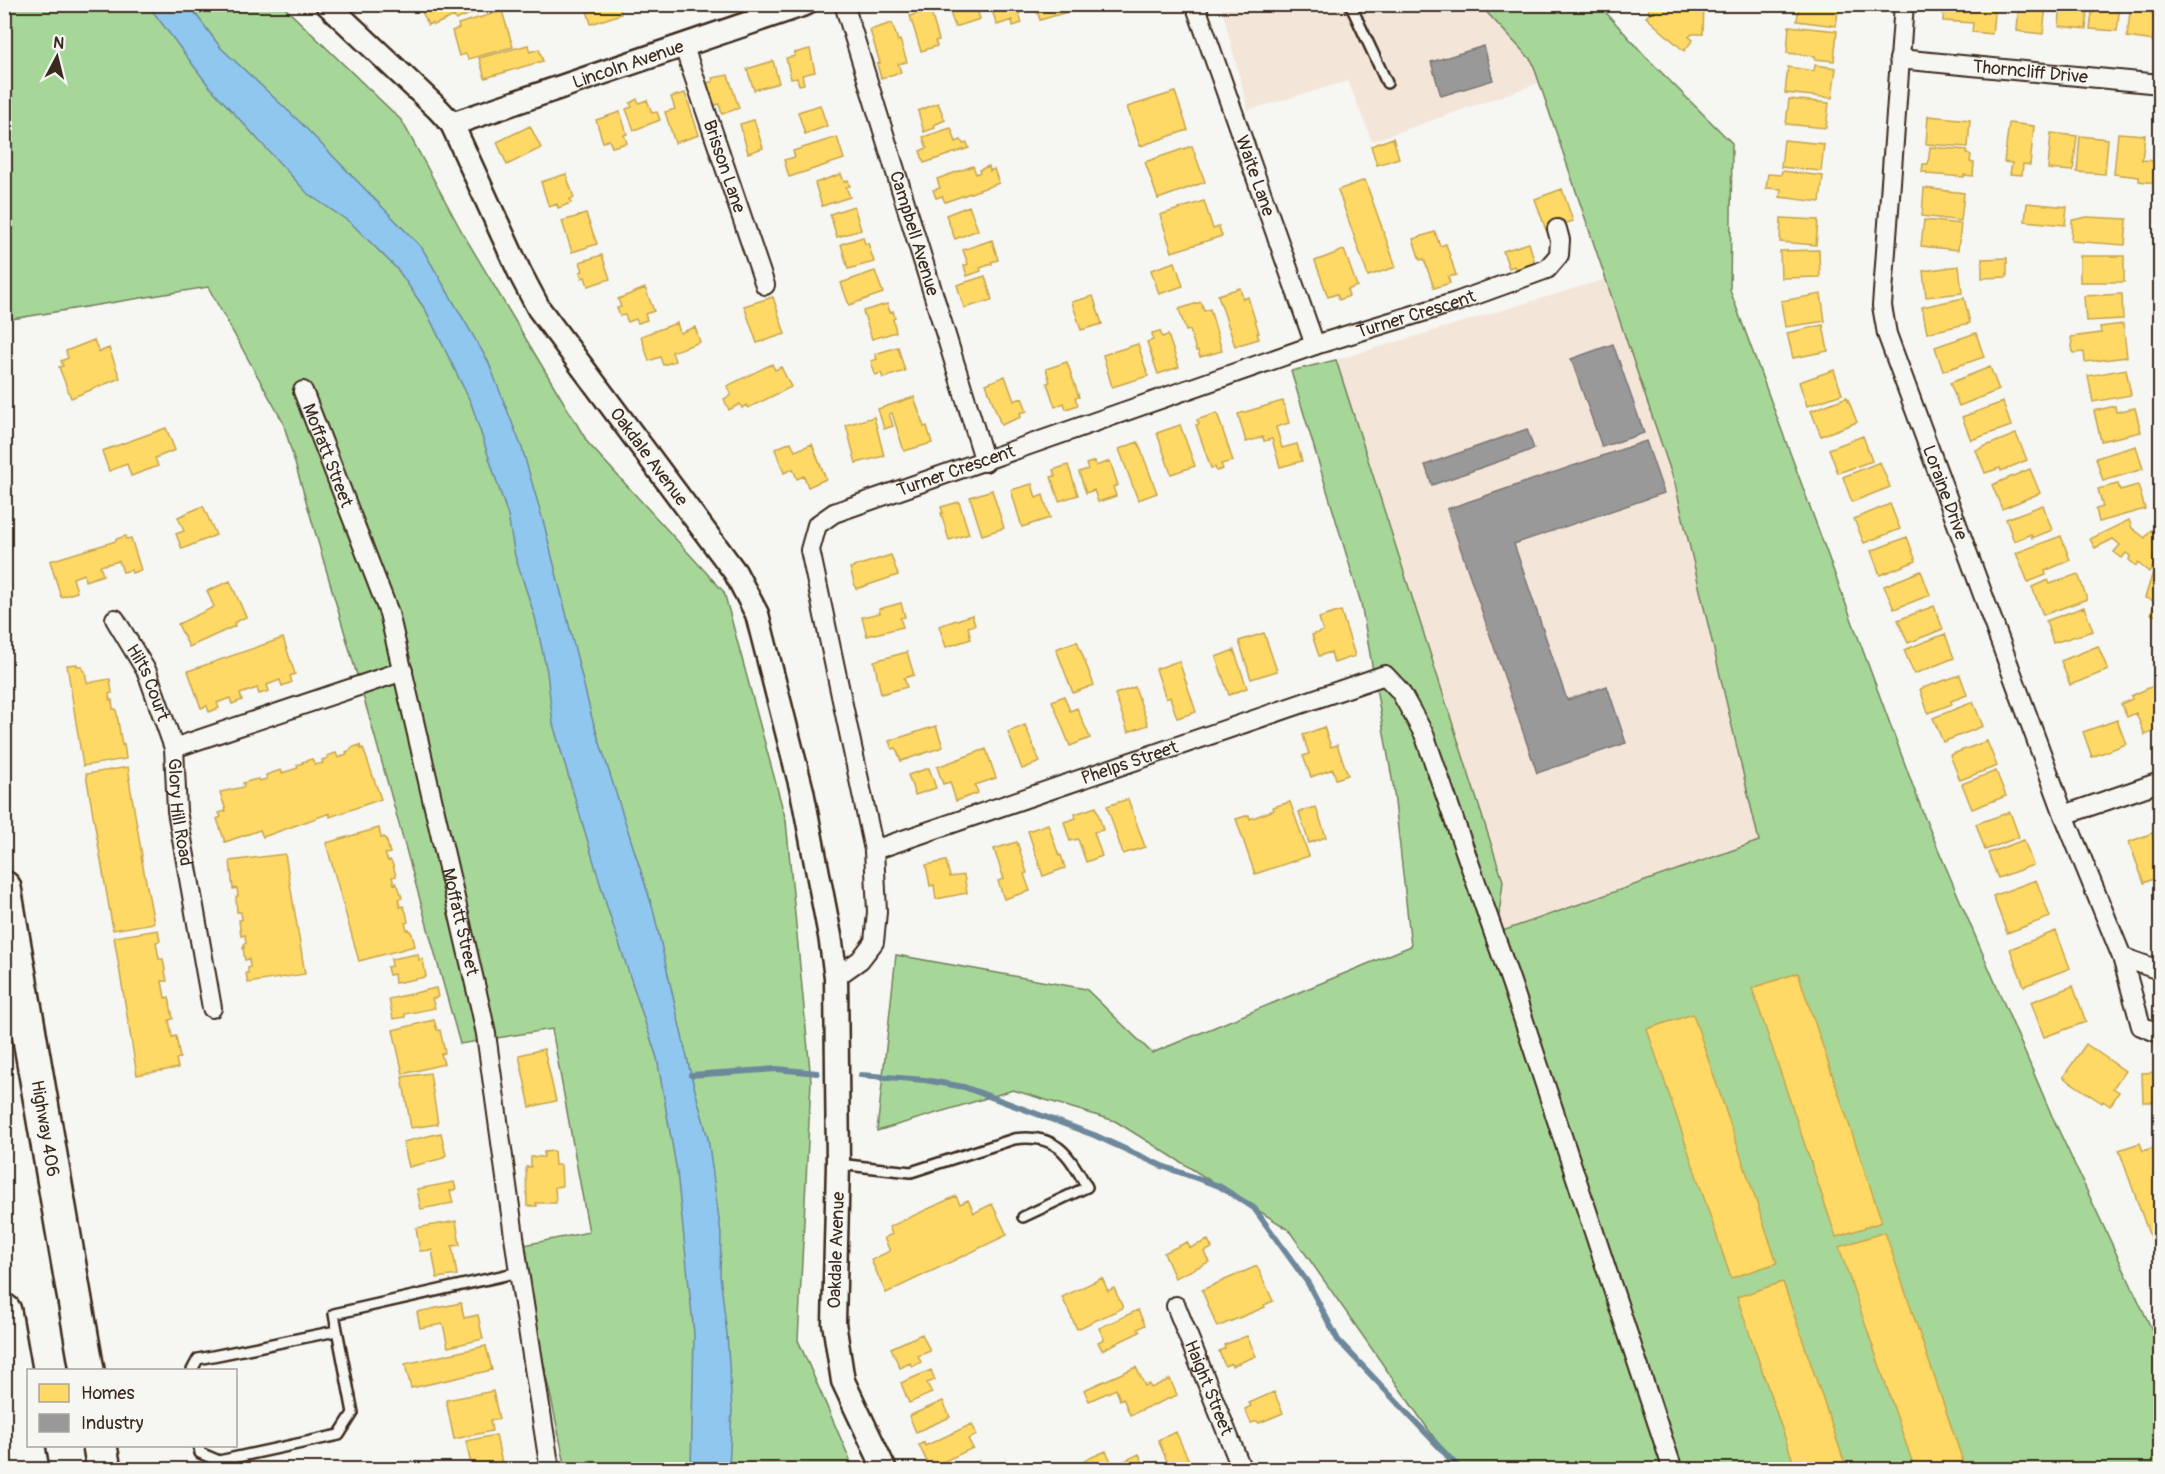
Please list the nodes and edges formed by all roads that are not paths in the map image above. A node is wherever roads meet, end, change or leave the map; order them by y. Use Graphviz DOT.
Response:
graph roads {
  1 [pos="327,4"];
  2 [pos="805,4"];
  3 [pos="844,4"];
  4 [pos="1195,4"];
  5 [pos="1350,4"];
  6 [pos="1904,4"];
  7 [pos="684,47"];
  8 [pos="1899,59"];
  9 [pos="1387,82"];
  10 [pos="2160,84"];
  11 [pos="452,124"];
  12 [pos="1557,229"];
  13 [pos="765,285"];
  14 [pos="1315,345"];
  15 [pos="303,391"];
  16 [pos="985,462"];
  17 [pos="115,619"];
  18 [pos="403,671"];
  19 [pos="174,748"];
  20 [pos="2160,782"];
  21 [pos="2064,815"];
  22 [pos="874,850"];
  23 [pos="4,888"];
  24 [pos="2122,957"];
  25 [pos="2160,968"];
  26 [pos="836,977"];
  27 [pos="212,1008"];
  28 [pos="2160,1032"];
  29 [pos="838,1164"];
  30 [pos="1023,1217"];
  31 [pos="519,1272"];
  32 [pos="1176,1306"];
  33 [pos="4,1311"];
  34 [pos="336,1331"];
  35 [pos="87,1369"];
  36 [pos="193,1369"];
  37 [pos="27,1442"];
  38 [pos="28,1447"];
  39 [pos="99,1447"];
  40 [pos="199,1447"];
  41 [pos="32,1470"];
  42 [pos="104,1470"];
  43 [pos="550,1470"];
  44 [pos="885,1470"];
  45 [pos="1242,1470"];
  46 [pos="1673,1470"];
  1 -- 11 [label="street, Oakdale Avenue"];
  2 -- 7 [label="street, Lincoln Avenue"];
  3 -- 16 [label="street, Campbell Avenue"];
  4 -- 14 [label="street, Waite Lane"];
  5 -- 9 [label="lane"];
  6 -- 8 [label="street, Loraine Drive"];
  7 -- 11 [label="street, Lincoln Avenue"];
  7 -- 13 [label="street, Brisson Lane"];
  8 -- 10 [label="street, Thorncliff Drive"];
  8 -- 21 [label="street, Loraine Drive"];
  11 -- 26 [label="street, Oakdale Avenue"];
  12 -- 14 [label="street, Turner Crescent"];
  14 -- 16 [label="street, Turner Crescent"];
  15 -- 18 [label="street, Moffatt Street"];
  16 -- 22 [label="street, Turner Crescent"];
  17 -- 19 [label="street, Hilts Court"];
  18 -- 19 [label="street, Glory Hill Road"];
  18 -- 31 [label="street, Moffatt Street"];
  19 -- 27 [label="street, Glory Hill Road"];
  20 -- 21 [label="street"];
  21 -- 24 [label="street, Loraine Drive"];
  22 -- 26 [label="street, Turner Crescent"];
  22 -- 46 [label="street, Phelps Street"];
  23 -- 35 [label="highway, Highway 406"];
  24 -- 25 [label="street"];
  24 -- 28 [label="street, Loraine Drive"];
  26 -- 29 [label="street, Oakdale Avenue"];
  29 -- 30 [label="lane"];
  29 -- 44 [label="street, Oakdale Avenue"];
  31 -- 34 [label="lane"];
  31 -- 43 [label="street, Moffatt Street"];
  32 -- 45 [label="street, Haight Street"];
  33 -- 37 [label="highway"];
  34 -- 36 [label="lane"];
  34 -- 40 [label="lane"];
  38 -- 41 [label="highway"];
  39 -- 42 [label="highway"];
}
